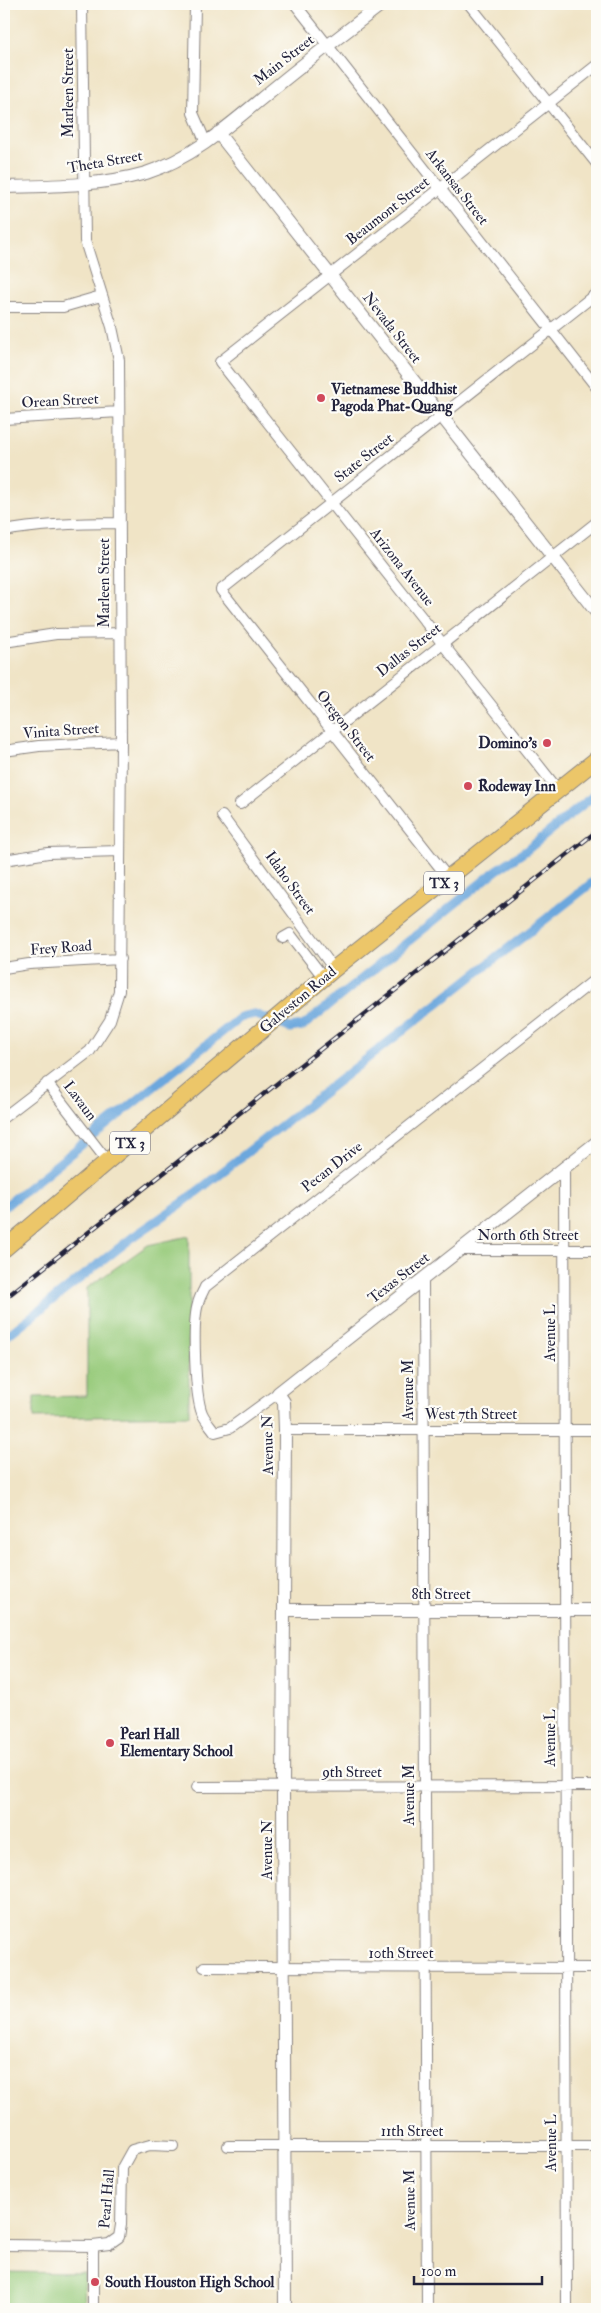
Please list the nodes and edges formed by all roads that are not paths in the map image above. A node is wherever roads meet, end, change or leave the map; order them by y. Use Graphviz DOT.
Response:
graph roads {
  1 [pos="82,4"];
  2 [pos="195,4"];
  3 [pos="294,4"];
  4 [pos="382,4"];
  5 [pos="470,4"];
  6 [pos="328,45"];
  7 [pos="597,66"];
  8 [pos="549,104"];
  9 [pos="218,134"];
  10 [pos="206,143"];
  11 [pos="597,164"];
  12 [pos="83,186"];
  13 [pos="4,187"];
  14 [pos="440,190"];
  15 [pos="330,276"];
  16 [pos="597,293"];
  17 [pos="101,296"];
  18 [pos="4,307"];
  19 [pos="550,330"];
  20 [pos="220,362"];
  21 [pos="597,388"];
  22 [pos="119,412"];
  23 [pos="441,416"];
  24 [pos="4,419"];
  25 [pos="332,503"];
  26 [pos="597,522"];
  27 [pos="119,523"];
  28 [pos="4,531"];
  29 [pos="552,556"];
  30 [pos="220,590"];
  31 [pos="597,614"];
  32 [pos="120,633"];
  33 [pos="4,642"];
  34 [pos="442,643"];
  35 [pos="331,731"];
  36 [pos="121,742"];
  37 [pos="4,750"];
  38 [pos="597,759"];
  39 [pos="558,791"];
  40 [pos="240,804"];
  41 [pos="222,816"];
  42 [pos="120,851"];
  43 [pos="4,860"];
  44 [pos="449,879"];
  45 [pos="283,938"];
  46 [pos="120,959"];
  47 [pos="4,968"];
  48 [pos="329,974"];
  49 [pos="597,978"];
  50 [pos="47,1083"];
  51 [pos="4,1117"];
  52 [pos="597,1142"];
  53 [pos="108,1162"];
  54 [pos="564,1167"];
  55 [pos="4,1249"];
  56 [pos="460,1250"];
  57 [pos="564,1250"];
  58 [pos="597,1250"];
  59 [pos="423,1280"];
  60 [pos="278,1393"];
  61 [pos="423,1429"];
  62 [pos="285,1430"];
  63 [pos="565,1430"];
  64 [pos="597,1430"];
  65 [pos="215,1432"];
  66 [pos="285,1610"];
  67 [pos="424,1610"];
  68 [pos="566,1610"];
  69 [pos="597,1610"];
  70 [pos="565,1786"];
  71 [pos="597,1786"];
  72 [pos="198,1787"];
  73 [pos="283,1787"];
  74 [pos="424,1787"];
  75 [pos="204,1967"];
  76 [pos="284,1967"];
  77 [pos="424,1968"];
  78 [pos="566,1968"];
  79 [pos="597,1968"];
  80 [pos="172,2146"];
  81 [pos="228,2146"];
  82 [pos="284,2146"];
  83 [pos="425,2146"];
  84 [pos="566,2146"];
  85 [pos="597,2146"];
  86 [pos="4,2244"];
  87 [pos="93,2246"];
  88 [pos="94,2309"];
  89 [pos="285,2309"];
  90 [pos="427,2309"];
  91 [pos="567,2309"];
  1 -- 12 [label="street, Marleen Street"];
  2 -- 10 [label="street"];
  3 -- 6 [label="street, Arkansas Street"];
  4 -- 6 [label="street, Main Street"];
  5 -- 8 [label="street"];
  6 -- 9 [label="street, Main Street"];
  6 -- 14 [label="street, Arkansas Street"];
  7 -- 8 [label="street, Beaumont Street"];
  8 -- 11 [label="street"];
  8 -- 14 [label="street, Beaumont Street"];
  9 -- 10 [label="street, Main Street"];
  9 -- 15 [label="street, Nevada Street"];
  10 -- 12 [label="street, Theta Street"];
  12 -- 13 [label="street, Theta Street"];
  12 -- 17 [label="street, Marleen Street"];
  14 -- 15 [label="street, Beaumont Street"];
  14 -- 19 [label="street, Arkansas Street"];
  15 -- 20 [label="street, Beaumont Street"];
  15 -- 23 [label="street, Nevada Street"];
  16 -- 19 [label="street, State Street"];
  17 -- 18 [label="street"];
  17 -- 22 [label="street, Marleen Street"];
  19 -- 21 [label="street, Arkansas Street"];
  19 -- 23 [label="street, State Street"];
  20 -- 25 [label="street, Arizona Avenue"];
  22 -- 24 [label="street, Orean Street"];
  22 -- 27 [label="street, Marleen Street"];
  23 -- 25 [label="street, State Street"];
  23 -- 29 [label="street, Nevada Street"];
  25 -- 30 [label="street, State Street"];
  25 -- 34 [label="street, Arizona Avenue"];
  26 -- 29 [label="street, Dallas Street"];
  27 -- 28 [label="street"];
  27 -- 32 [label="street, Marleen Street"];
  29 -- 31 [label="street, Nevada Street"];
  29 -- 34 [label="street, Dallas Street"];
  30 -- 35 [label="street, Oregon Street"];
  32 -- 33 [label="street"];
  32 -- 36 [label="street, Marleen Street"];
  34 -- 35 [label="street, Dallas Street"];
  34 -- 39 [label="street, Arizona Avenue"];
  35 -- 40 [label="street, Dallas Street"];
  35 -- 44 [label="street, Oregon Street"];
  36 -- 37 [label="street, Vinita Street"];
  36 -- 42 [label="street, Marleen Street"];
  38 -- 39 [label="main road, Galveston Road / TX 3"];
  39 -- 44 [label="main road, Galveston Road / TX 3"];
  41 -- 48 [label="street, Idaho Street"];
  42 -- 43 [label="street"];
  42 -- 46 [label="street, Marleen Street"];
  44 -- 48 [label="main road, Galveston Road / TX 3"];
  45 -- 48 [label="street"];
  46 -- 47 [label="street, Frey Road"];
  46 -- 50 [label="street, Marleen Street"];
  48 -- 53 [label="main road, Galveston Road / TX 3"];
  49 -- 65 [label="street, Pecan Drive"];
  50 -- 51 [label="street, Marleen Street"];
  50 -- 53 [label="street, Lavaun"];
  52 -- 54 [label="street, Texas Street"];
  53 -- 55 [label="main road, Galveston Road / TX 3"];
  54 -- 56 [label="street, Texas Street"];
  54 -- 57 [label="street, Avenue L"];
  56 -- 57 [label="street, North 6th Street"];
  56 -- 59 [label="street, Texas Street"];
  57 -- 58 [label="street, North 6th Street"];
  57 -- 63 [label="street, Avenue L"];
  59 -- 60 [label="street, Texas Street"];
  59 -- 61 [label="street, Avenue M"];
  60 -- 62 [label="street, Avenue N"];
  60 -- 65 [label="street, Texas Street"];
  61 -- 62 [label="street, West 7th Street"];
  61 -- 63 [label="street, West 7th Street"];
  61 -- 67 [label="street, Avenue M"];
  62 -- 66 [label="street, Avenue N"];
  63 -- 64 [label="street, West 7th Street"];
  63 -- 68 [label="street, Avenue L"];
  66 -- 67 [label="street, 8th Street"];
  66 -- 73 [label="street, Avenue N"];
  67 -- 68 [label="street, 8th Street"];
  67 -- 74 [label="street, Avenue M"];
  68 -- 69 [label="street, 8th Street"];
  68 -- 70 [label="street, Avenue L"];
  70 -- 71 [label="street, 9th Street"];
  70 -- 74 [label="street, 9th Street"];
  70 -- 78 [label="street, Avenue L"];
  72 -- 73 [label="street, 9th Street"];
  73 -- 74 [label="street, 9th Street"];
  73 -- 76 [label="street, Avenue N"];
  74 -- 77 [label="street, Avenue M"];
  75 -- 76 [label="street, 10th Street"];
  76 -- 77 [label="street, 10th Street"];
  76 -- 82 [label="street, Avenue N"];
  77 -- 78 [label="street, 10th Street"];
  77 -- 83 [label="street, Avenue M"];
  78 -- 79 [label="street, 10th Street"];
  78 -- 84 [label="street, Avenue L"];
  80 -- 87 [label="street, Pearl Hall"];
  81 -- 82 [label="street, 11th Street"];
  82 -- 83 [label="street, 11th Street"];
  82 -- 89 [label="street, Avenue N"];
  83 -- 84 [label="street, 11th Street"];
  83 -- 90 [label="street, Avenue M"];
  84 -- 85 [label="street, 11th Street"];
  84 -- 91 [label="street, Avenue L"];
  86 -- 87 [label="street, Pearl Hall"];
  87 -- 88 [label="street"];
}
